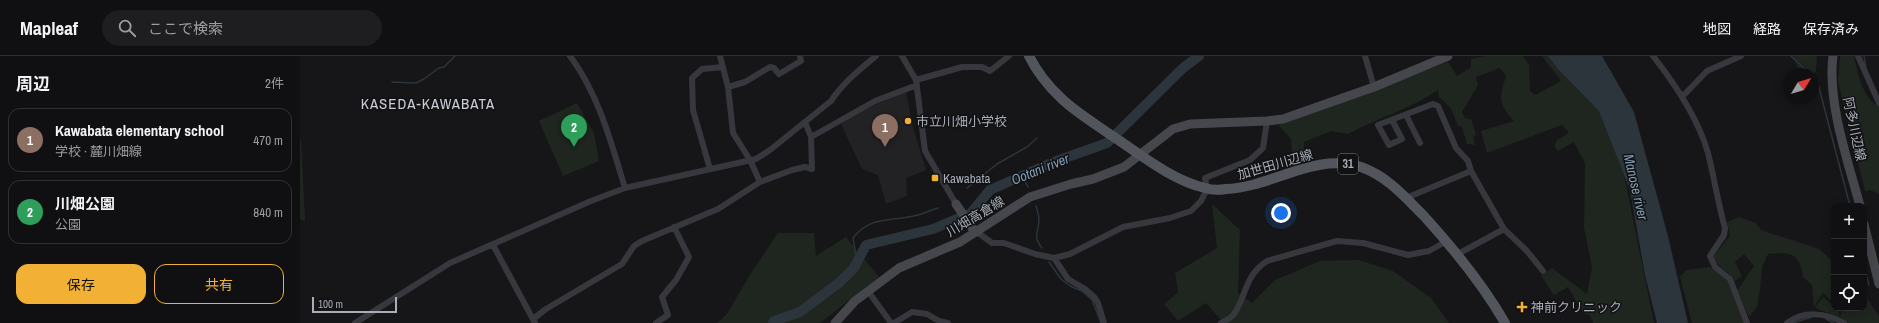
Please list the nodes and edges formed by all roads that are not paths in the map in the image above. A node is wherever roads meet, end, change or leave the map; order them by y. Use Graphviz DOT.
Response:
graph roads {
  1 [pos="570,56"];
  2 [pos="720,56"];
  3 [pos="800,56"];
  4 [pos="876,56"];
  5 [pos="902,56"];
  6 [pos="1009,56"];
  7 [pos="1030,56"];
  8 [pos="1365,56"];
  9 [pos="1448,56"];
  10 [pos="1653,56"];
  11 [pos="1741,56"];
  12 [pos="1833,56"];
  13 [pos="1858,56"];
  14 [pos="869,58"];
  15 [pos="723,67"];
  16 [pos="917,82"];
  17 [pos="728,88"];
  18 [pos="1374,88"];
  19 [pos="1682,97"];
  20 [pos="1879,103"];
  21 [pos="1406,115"];
  22 [pos="1392,120"];
  23 [pos="1267,121"];
  24 [pos="805,122"];
  25 [pos="811,137"];
  26 [pos="1420,143"];
  27 [pos="1138,153"];
  28 [pos="750,160"];
  29 [pos="710,169"];
  30 [pos="1471,171"];
  31 [pos="760,182"];
  32 [pos="625,188"];
  33 [pos="1206,189"];
  34 [pos="1406,198"];
  35 [pos="1859,203"];
  36 [pos="956,204"];
  37 [pos="674,227"];
  38 [pos="1504,229"];
  39 [pos="974,230"];
  40 [pos="1867,236"];
  41 [pos="1447,241"];
  42 [pos="493,245"];
  43 [pos="1458,254"];
  44 [pos="1054,258"];
  45 [pos="1543,271"];
  46 [pos="1879,284"];
  47 [pos="868,291"];
  48 [pos="534,321"];
  49 [pos="355,323"];
  50 [pos="656,323"];
  51 [pos="835,323"];
  52 [pos="891,323"];
  53 [pos="894,323"];
  54 [pos="944,323"];
  55 [pos="1104,323"];
  56 [pos="1221,323"];
  57 [pos="1505,323"];
  58 [pos="1747,323"];
  59 [pos="1787,323"];
  60 [pos="1844,323"];
  1 -- 32 [label="street"];
  2 -- 15 [label="street"];
  3 -- 17 [label="street"];
  4 -- 14 [label="street"];
  5 -- 16 [label="street"];
  6 -- 16 [label="street"];
  7 -- 27 [label="main road, 加世田川辺線 / 31"];
  8 -- 18 [label="street"];
  9 -- 18 [label="street, 川畑高倉線"];
  10 -- 19 [label="street"];
  11 -- 19 [label="street"];
  12 -- 35 [label="street, 阿多川辺線"];
  13 -- 20 [label="street"];
  14 -- 24 [label="street"];
  15 -- 17 [label="street"];
  15 -- 29 [label="street"];
  16 -- 25 [label="street"];
  16 -- 36 [label="street"];
  17 -- 28 [label="street"];
  18 -- 23 [label="street, 川畑高倉線"];
  19 -- 58 [label="street"];
  21 -- 22 [label="street"];
  21 -- 26 [label="street"];
  21 -- 30 [label="street"];
  23 -- 27 [label="street, 川畑高倉線"];
  23 -- 33 [label="street"];
  24 -- 25 [label="street"];
  24 -- 28 [label="street"];
  25 -- 31 [label="street"];
  27 -- 33 [label="main road, 加世田川辺線 / 31"];
  27 -- 39 [label="street, 川畑高倉線"];
  28 -- 29 [label="street"];
  28 -- 31 [label="street"];
  29 -- 32 [label="street"];
  30 -- 34 [label="street"];
  30 -- 38 [label="street"];
  31 -- 37 [label="street"];
  32 -- 42 [label="street"];
  33 -- 34 [label="main road, 加世田川辺線 / 31"];
  33 -- 44 [label="street"];
  34 -- 41 [label="main road, 加世田川辺線 / 31"];
  36 -- 39 [label="street"];
  37 -- 48 [label="street"];
  37 -- 50 [label="street"];
  38 -- 43 [label="street"];
  38 -- 45 [label="street"];
  39 -- 44 [label="street"];
  39 -- 47 [label="street, 川畑高倉線"];
  40 -- 46 [label="street"];
  41 -- 43 [label="main road, 加世田川辺線 / 31"];
  41 -- 56 [label="street"];
  42 -- 48 [label="street"];
  42 -- 49 [label="street"];
  43 -- 57 [label="main road, 加世田川辺線 / 31"];
  44 -- 55 [label="street"];
  47 -- 51 [label="street, 川畑高倉線"];
  47 -- 52 [label="street"];
  53 -- 54 [label="street"];
  59 -- 60 [label="street"];
}
